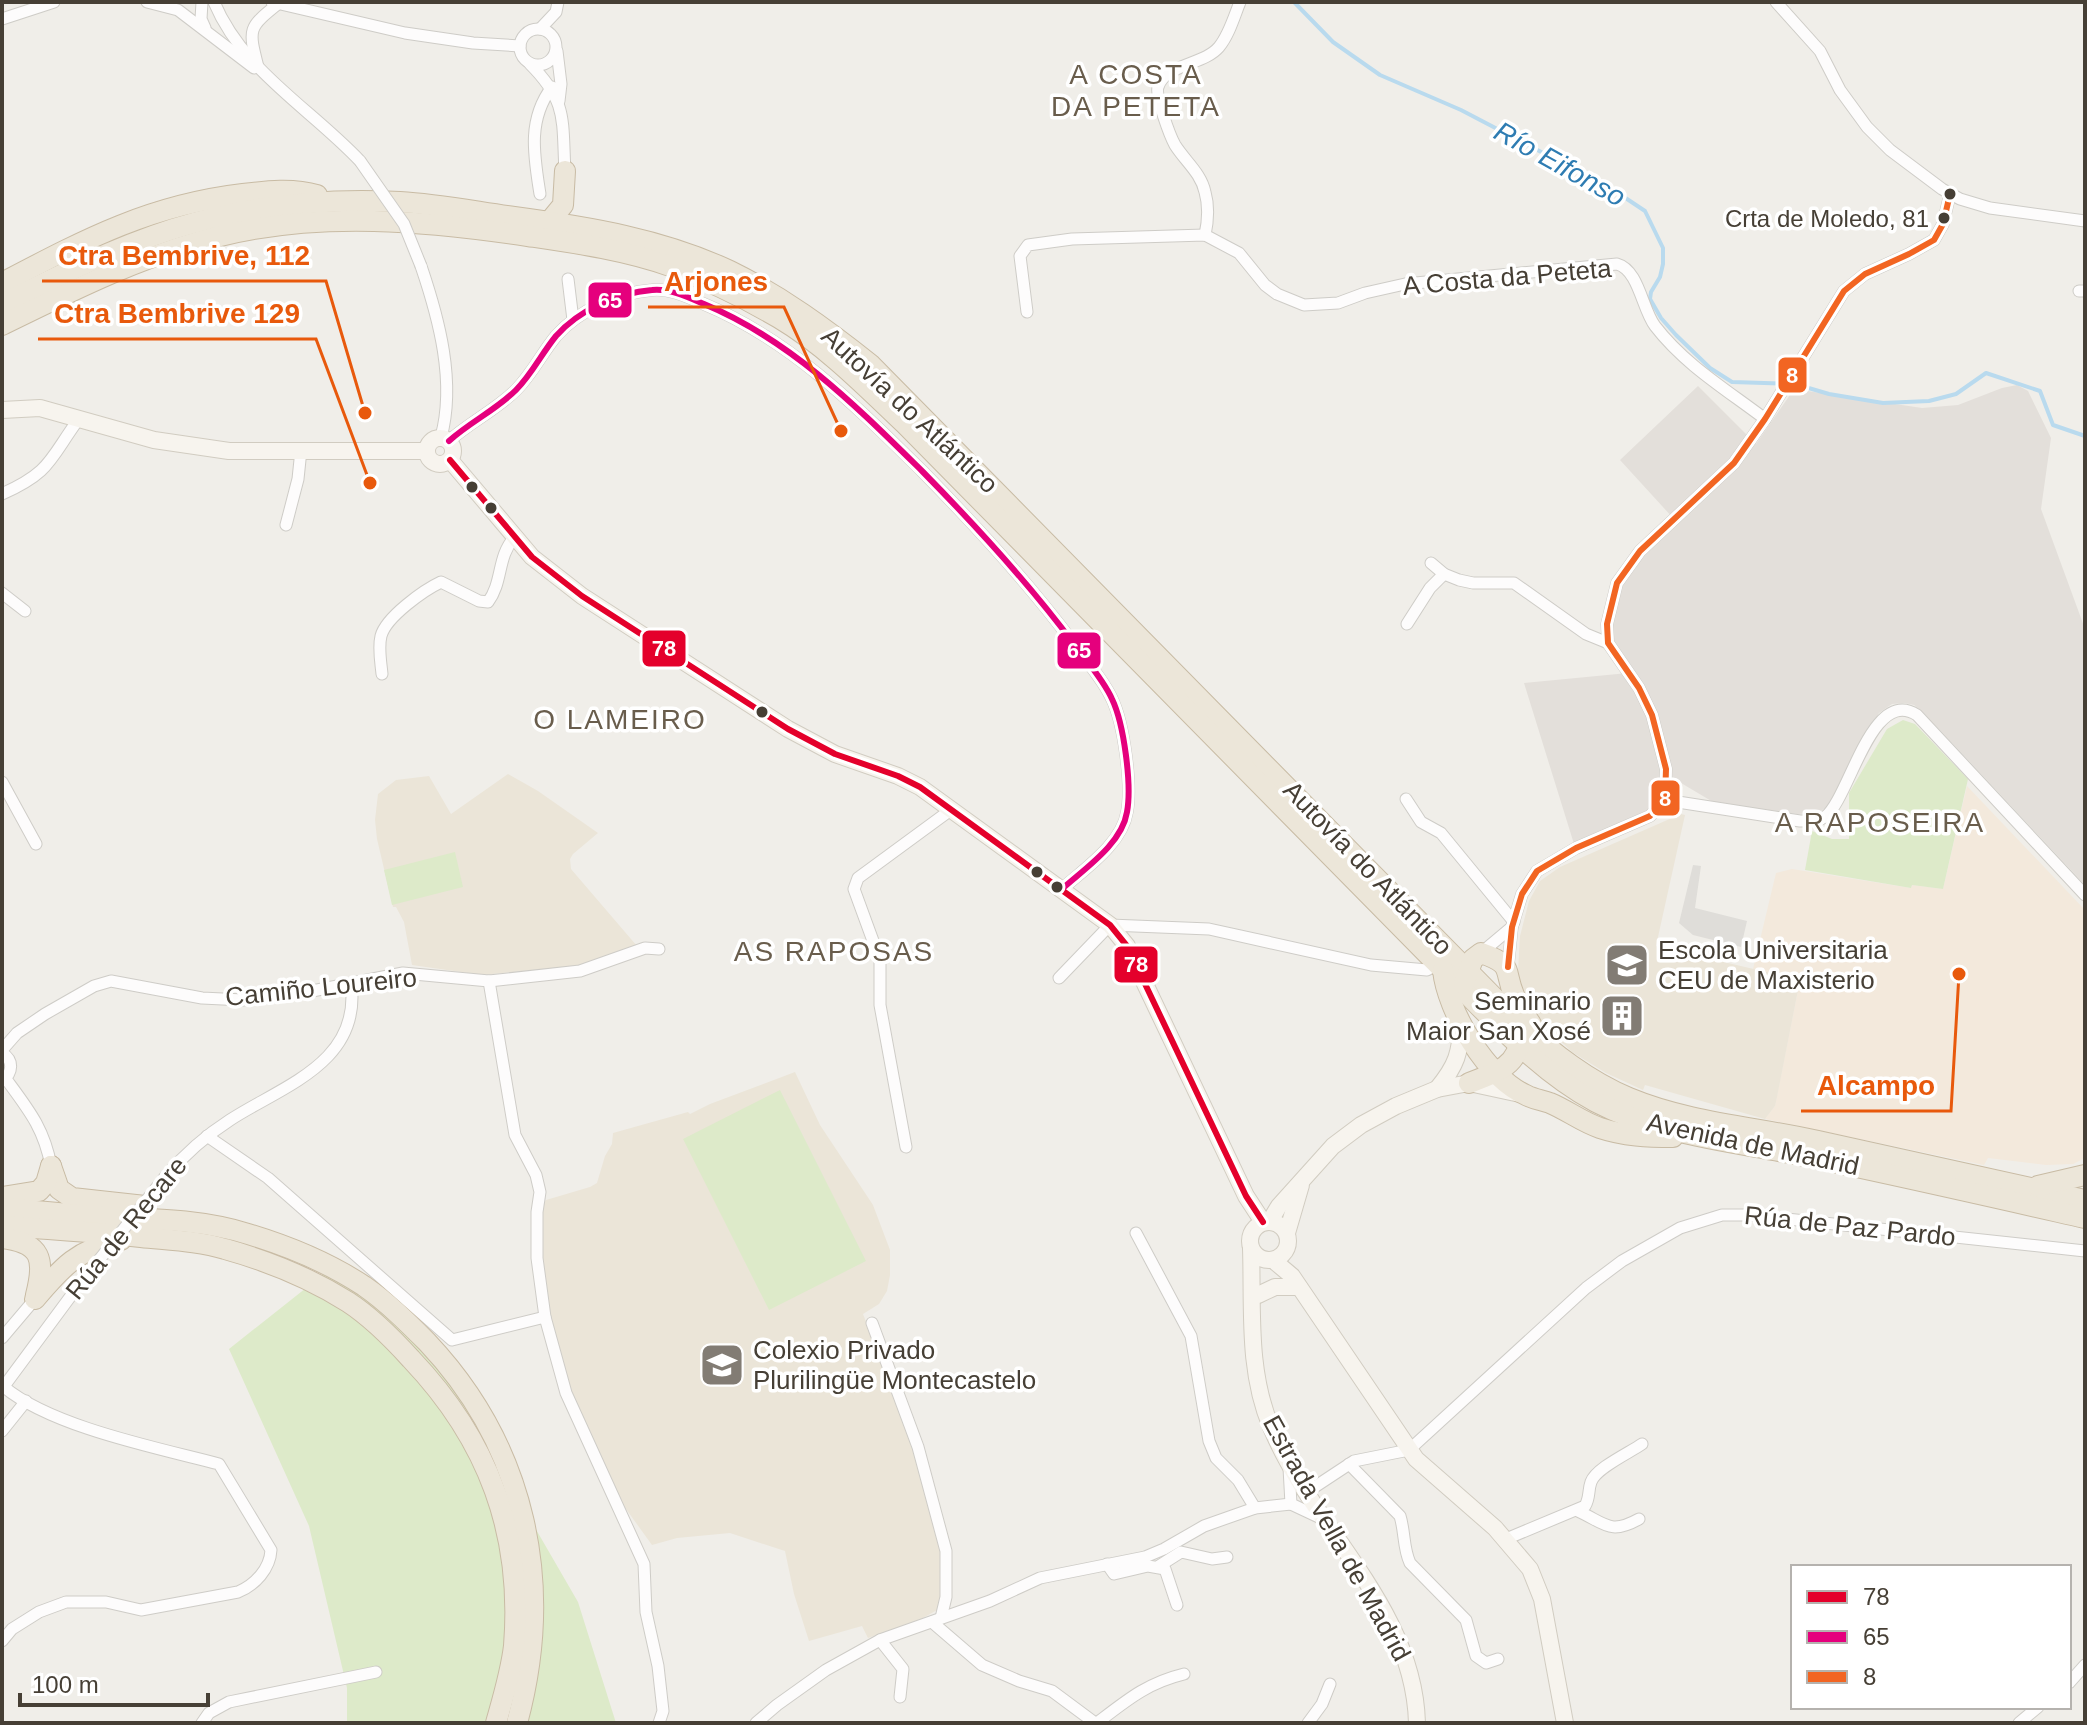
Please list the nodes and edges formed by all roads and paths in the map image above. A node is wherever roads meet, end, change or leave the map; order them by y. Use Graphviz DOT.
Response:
graph roads {
  1 [pos="54,2"];
  2 [pos="147,2"];
  3 [pos="202,2"];
  4 [pos="214,2"];
  5 [pos="558,2"];
  6 [pos="1240,2"];
  7 [pos="1776,2"];
  8 [pos="276,3"];
  9 [pos="2,19"];
  10 [pos="540,29"];
  11 [pos="205,30"];
  12 [pos="520,46"];
  13 [pos="556,50"];
  14 [pos="530,64"];
  15 [pos="259,71"];
  16 [pos="552,87"];
  17 [pos="559,102"];
  18 [pos="565,171"];
  19 [pos="540,194"];
  20 [pos="1950,194"];
  21 [pos="335,202"];
  22 [pos="2085,221"];
  23 [pos="549,222"];
  24 [pos="1205,235"];
  25 [pos="568,279"];
  26 [pos="2,283"];
  27 [pos="2,304"];
  28 [pos="1027,312"];
  29 [pos="573,320"];
  30 [pos="2,325"];
  31 [pos="2,410"];
  32 [pos="1765,419"];
  33 [pos="78,420"];
  34 [pos="445,439"];
  35 [pos="301,450"];
  36 [pos="426,451"];
  37 [pos="450,460"];
  38 [pos="2,494"];
  39 [pos="286,525"];
  40 [pos="514,538"];
  41 [pos="1431,563"];
  42 [pos="1444,574"];
  43 [pos="2,593"];
  44 [pos="25,611"];
  45 [pos="1407,624"];
  46 [pos="1608,643"];
  47 [pos="382,674"];
  48 [pos="2,782"];
  49 [pos="1406,799"];
  50 [pos="1665,800"];
  51 [pos="952,809"];
  52 [pos="36,844"];
  53 [pos="1062,889"];
  54 [pos="2085,895"];
  55 [pos="1513,924"];
  56 [pos="1110,925"];
  57 [pos="659,949"];
  58 [pos="1481,953"];
  59 [pos="1440,967"];
  60 [pos="1508,967"];
  61 [pos="1059,978"];
  62 [pos="1465,980"];
  63 [pos="489,981"];
  64 [pos="351,983"];
  65 [pos="1514,995"];
  66 [pos="1462,1022"];
  67 [pos="1520,1024"];
  68 [pos="1520,1045"];
  69 [pos="1549,1050"];
  70 [pos="2,1051"];
  71 [pos="1497,1073"];
  72 [pos="4,1080"];
  73 [pos="1469,1083"];
  74 [pos="1437,1089"];
  75 [pos="1525,1095"];
  76 [pos="207,1136"];
  77 [pos="1701,1137"];
  78 [pos="906,1147"];
  79 [pos="51,1166"];
  80 [pos="2085,1175"];
  81 [pos="1302,1182"];
  82 [pos="2028,1187"];
  83 [pos="2,1197"];
  84 [pos="2085,1200"];
  85 [pos="1250,1204"];
  86 [pos="1279,1206"];
  87 [pos="2,1208"];
  88 [pos="2057,1211"];
  89 [pos="2085,1218"];
  90 [pos="1266,1222"];
  91 [pos="2,1226"];
  92 [pos="2085,1228"];
  93 [pos="245,1233"];
  94 [pos="1136,1233"];
  95 [pos="138,1237"];
  96 [pos="2,1238"];
  97 [pos="1250,1241"];
  98 [pos="1279,1251"];
  99 [pos="2085,1251"];
  100 [pos="1295,1282"];
  101 [pos="35,1299"];
  102 [pos="1256,1301"];
  103 [pos="545,1317"];
  104 [pos="872,1323"];
  105 [pos="2,1338"];
  106 [pos="3,1388"];
  107 [pos="26,1401"];
  108 [pos="2,1431"];
  109 [pos="1642,1444"];
  110 [pos="1409,1450"];
  111 [pos="1289,1463"];
  112 [pos="1349,1464"];
  113 [pos="1307,1492"];
  114 [pos="1291,1504"];
  115 [pos="1255,1508"];
  116 [pos="1578,1511"];
  117 [pos="1639,1519"];
  118 [pos="1325,1520"];
  119 [pos="1506,1539"];
  120 [pos="1227,1557"];
  121 [pos="1107,1564"];
  122 [pos="1159,1566"];
  123 [pos="1177,1605"];
  124 [pos="936,1620"];
  125 [pos="880,1640"];
  126 [pos="2,1641"];
  127 [pos="1498,1659"];
  128 [pos="2085,1665"];
  129 [pos="376,1672"];
  130 [pos="1184,1674"];
  131 [pos="2071,1681"];
  132 [pos="1330,1684"];
  133 [pos="900,1697"];
  134 [pos="2036,1709"];
  135 [pos="202,1723"];
  136 [pos="496,1723"];
  137 [pos="517,1723"];
  138 [pos="659,1723"];
  139 [pos="756,1723"];
  140 [pos="1096,1723"];
  141 [pos="1308,1723"];
  142 [pos="1417,1723"];
  143 [pos="1565,1723"];
  144 [pos="2019,1723"];
  1 -- 9 [label="street"];
  2 -- 11 [label="street"];
  3 -- 11 [label="street"];
  4 -- 15 [label="street"];
  5 -- 10 [label="street"];
  6 -- 24 [label="street"];
  7 -- 20 [label="street"];
  8 -- 12 [label="street"];
  8 -- 15 [label="street"];
  10 -- 12 [label="street"];
  10 -- 13 [label="street"];
  11 -- 15 [label="street"];
  12 -- 14 [label="street"];
  13 -- 14 [label="street"];
  13 -- 17 [label="street"];
  14 -- 16 [label="street"];
  15 -- 34 [label="street, bridge"];
  16 -- 17 [label="street"];
  16 -- 19 [label="street"];
  17 -- 18 [label="street"];
  18 -- 23 [label="highway"];
  20 -- 22 [label="street"];
  20 -- 32 [label="street"];
  21 -- 23 [label="highway, Autovía do Atlántico"];
  21 -- 26 [label="highway"];
  21 -- 27 [label="highway, Autovía do Atlántico"];
  23 -- 62 [label="highway, Autovía do Atlántico"];
  24 -- 28 [label="street"];
  24 -- 32 [label="street, A Costa da Peteta"];
  25 -- 29 [label="street"];
  29 -- 34 [label="street"];
  29 -- 53 [label="street"];
  30 -- 59 [label="highway, Autovía do Atlántico"];
  31 -- 33 [label="street"];
  32 -- 46 [label="street"];
  33 -- 35 [label="street"];
  33 -- 38 [label="street"];
  34 -- 36 [label="street"];
  34 -- 37 [label="street"];
  35 -- 36 [label="street"];
  35 -- 39 [label="street"];
  36 -- 37 [label="street"];
  37 -- 40 [label="street"];
  40 -- 47 [label="street"];
  40 -- 51 [label="street"];
  41 -- 42 [label="street"];
  42 -- 45 [label="street"];
  42 -- 46 [label="street"];
  43 -- 44 [label="street"];
  46 -- 50 [label="street"];
  48 -- 52 [label="street"];
  49 -- 55 [label="street"];
  50 -- 54 [label="street"];
  50 -- 55 [label="street"];
  51 -- 53 [label="street"];
  51 -- 78 [label="street"];
  53 -- 56 [label="street"];
  55 -- 58 [label="street"];
  55 -- 60 [label="street"];
  56 -- 59 [label="street"];
  56 -- 61 [label="street"];
  56 -- 85 [label="street"];
  57 -- 63 [label="street, Camiño Loureiro"];
  58 -- 60 [label="highway"];
  58 -- 62 [label="highway"];
  59 -- 62 [label="highway, Autovía do Atlántico"];
  59 -- 66 [label="highway"];
  60 -- 65 [label="highway"];
  62 -- 66 [label="highway"];
  62 -- 67 [label="highway, Avenida de Madrid"];
  62 -- 68 [label="highway, Avenida de Madrid"];
  63 -- 64 [label="street, Camiño Loureiro"];
  63 -- 103 [label="street"];
  64 -- 70 [label="street, Camiño Loureiro"];
  64 -- 76 [label="street, Rúa de Recare"];
  65 -- 67 [label="highway"];
  65 -- 69 [label="highway"];
  66 -- 71 [label="highway"];
  66 -- 74 [label="street"];
  67 -- 68 [label="highway"];
  67 -- 69 [label="highway, Avenida de Madrid"];
  68 -- 71 [label="highway"];
  68 -- 77 [label="highway, Avenida de Madrid"];
  69 -- 82 [label="highway, Avenida de Madrid"];
  70 -- 72 [label="street"];
  71 -- 73 [label="highway"];
  71 -- 75 [label="highway"];
  72 -- 79 [label="street"];
  73 -- 74 [label="street, Estrada Vella de Madrid"];
  73 -- 75 [label="street"];
  74 -- 81 [label="street, Estrada Vella de Madrid"];
  75 -- 77 [label="highway"];
  76 -- 103 [label="street"];
  76 -- 106 [label="street, Rúa de Recare, bridge"];
  77 -- 88 [label="highway, Avenida de Madrid"];
  79 -- 83 [label="highway"];
  79 -- 93 [label="highway"];
  80 -- 82 [label="highway"];
  81 -- 86 [label="street, Estrada Vella de Madrid"];
  81 -- 98 [label="street, Estrada Vella de Madrid"];
  82 -- 84 [label="highway, Avenida de Madrid"];
  85 -- 86 [label="street"];
  85 -- 90 [label="street"];
  85 -- 97 [label="street"];
  86 -- 90 [label="street, Estrada Vella de Madrid"];
  87 -- 93 [label="highway"];
  88 -- 89 [label="highway, Avenida de Madrid"];
  88 -- 92 [label="highway"];
  90 -- 97 [label="street, Estrada Vella de Madrid"];
  90 -- 98 [label="street"];
  91 -- 95 [label="highway"];
  93 -- 137 [label="highway"];
  94 -- 115 [label="street"];
  95 -- 101 [label="highway"];
  95 -- 136 [label="highway"];
  96 -- 101 [label="highway"];
  97 -- 98 [label="street"];
  97 -- 102 [label="street, Estrada Vella de Madrid"];
  98 -- 100 [label="street"];
  98 -- 102 [label="street, Estrada Vella de Madrid"];
  99 -- 110 [label="street, Rúa de Paz Pardo"];
  100 -- 102 [label="street"];
  100 -- 110 [label="street"];
  101 -- 105 [label="street"];
  102 -- 111 [label="street, Estrada Vella de Madrid"];
  103 -- 138 [label="street"];
  104 -- 124 [label="street"];
  106 -- 107 [label="street"];
  107 -- 108 [label="street"];
  107 -- 126 [label="street"];
  109 -- 116 [label="street"];
  110 -- 112 [label="street"];
  110 -- 119 [label="street"];
  111 -- 113 [label="street, Estrada Vella de Madrid"];
  111 -- 114 [label="street"];
  112 -- 113 [label="street"];
  112 -- 127 [label="street"];
  113 -- 118 [label="street, Estrada Vella de Madrid"];
  114 -- 115 [label="street"];
  114 -- 118 [label="street"];
  115 -- 121 [label="street"];
  116 -- 117 [label="street"];
  116 -- 119 [label="street"];
  118 -- 142 [label="street, Estrada Vella de Madrid"];
  119 -- 143 [label="street"];
  120 -- 122 [label="street"];
  121 -- 122 [label="street"];
  121 -- 124 [label="street"];
  122 -- 123 [label="street"];
  124 -- 125 [label="street"];
  124 -- 140 [label="street"];
  125 -- 133 [label="street"];
  125 -- 139 [label="street"];
  128 -- 131 [label="street"];
  129 -- 135 [label="street"];
  130 -- 140 [label="street"];
  132 -- 141 [label="street"];
  134 -- 144 [label="street"];
}
